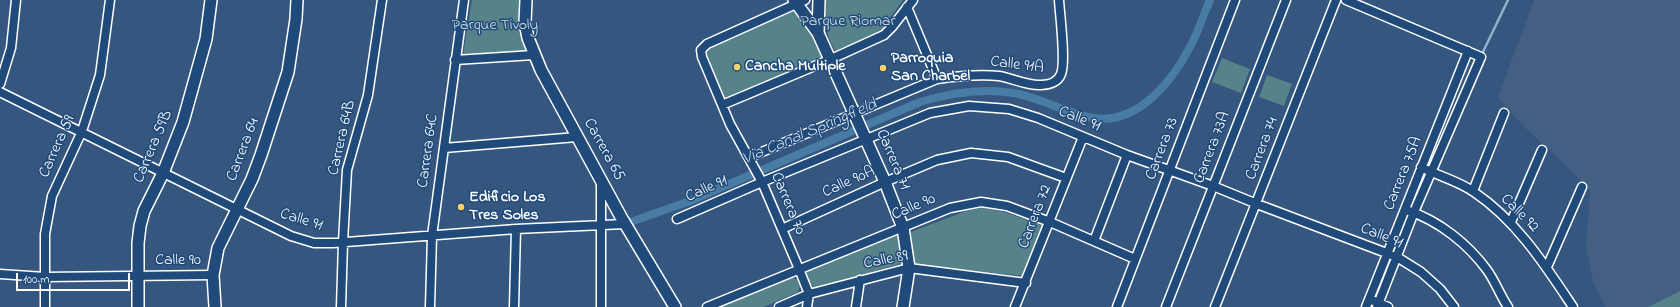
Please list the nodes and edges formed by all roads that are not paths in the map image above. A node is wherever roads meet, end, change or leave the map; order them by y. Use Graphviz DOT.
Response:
graph roads {
  1 [pos="16,0"];
  2 [pos="110,0"];
  3 [pos="211,0"];
  4 [pos="297,0"];
  5 [pos="382,0"];
  6 [pos="464,0"];
  7 [pos="526,0"];
  8 [pos="819,0"];
  9 [pos="913,0"];
  10 [pos="1059,0"];
  11 [pos="1235,0"];
  12 [pos="1286,0"];
  13 [pos="1336,0"];
  14 [pos="1346,0"];
  15 [pos="798,1"];
  16 [pos="907,7"];
  17 [pos="818,33"];
  18 [pos="1468,51"];
  19 [pos="534,55"];
  20 [pos="455,60"];
  21 [pos="829,60"];
  22 [pos="937,79"];
  23 [pos="0,84"];
  24 [pos="0,92"];
  25 [pos="722,105"];
  26 [pos="1504,113"];
  27 [pos="856,116"];
  28 [pos="82,131"];
  29 [pos="865,136"];
  30 [pos="577,137"];
  31 [pos="1083,137"];
  32 [pos="444,148"];
  33 [pos="1542,150"];
  34 [pos="747,155"];
  35 [pos="1128,155"];
  36 [pos="1421,167"];
  37 [pos="1170,170"];
  38 [pos="163,173"];
  39 [pos="1432,173"];
  40 [pos="761,178"];
  41 [pos="1066,178"];
  42 [pos="601,180"];
  43 [pos="885,182"];
  44 [pos="1213,186"];
  45 [pos="1582,187"];
  46 [pos="1473,191"];
  47 [pos="1257,204"];
  48 [pos="1405,209"];
  49 [pos="236,210"];
  50 [pos="1414,212"];
  51 [pos="677,219"];
  52 [pos="1050,222"];
  53 [pos="1511,222"];
  54 [pos="625,224"];
  55 [pos="601,225"];
  56 [pos="903,228"];
  57 [pos="516,229"];
  58 [pos="782,229"];
  59 [pos="432,236"];
  60 [pos="1094,241"];
  61 [pos="342,242"];
  62 [pos="1386,254"];
  63 [pos="1397,257"];
  64 [pos="1135,259"];
  65 [pos="1547,267"];
  66 [pos="909,268"];
  67 [pos="799,269"];
  68 [pos="0,274"];
  69 [pos="138,275"];
  70 [pos="213,275"];
  71 [pos="45,277"];
  72 [pos="860,280"];
  73 [pos="1026,283"];
  74 [pos="809,294"];
  75 [pos="1367,303"];
  76 [pos="1378,305"];
  77 [pos="45,307"];
  78 [pos="138,307"];
  79 [pos="215,307"];
  80 [pos="341,307"];
  81 [pos="430,307"];
  82 [pos="514,307"];
  83 [pos="601,307"];
  84 [pos="675,307"];
  85 [pos="707,307"];
  86 [pos="779,307"];
  87 [pos="807,307"];
  88 [pos="856,307"];
  89 [pos="903,307"];
  90 [pos="1015,307"];
  91 [pos="1117,307"];
  92 [pos="1166,307"];
  93 [pos="1215,307"];
  94 [pos="1388,307"];
  95 [pos="1454,307"];
  96 [pos="1508,307"];
  97 [pos="1573,307"];
  1 -- 23 [label="street"];
  2 -- 28 [label="street, Carrera 59"];
  3 -- 38 [label="street, Carrera 59B"];
  4 -- 49 [label="street, Carrera 64"];
  5 -- 61 [label="street, Carrera 64B"];
  6 -- 20 [label="street, Carrera 64C"];
  7 -- 19 [label="street, Carrera 65"];
  8 -- 17 [label="street, Carrera 71"];
  9 -- 16 [label="street"];
  10 -- 22 [label="street, Calle 91A"];
  11 -- 37 [label="street, Carrera 73"];
  12 -- 44 [label="street, Carrera 73A"];
  13 -- 47 [label="street, Carrera 74"];
  14 -- 18 [label="street"];
  15 -- 17 [label="street, Carrera 71"];
  15 -- 25 [label="street, Carrera 70"];
  16 -- 21 [label="street"];
  16 -- 22 [label="street"];
  17 -- 21 [label="street, Carrera 71"];
  18 -- 36 [label="street, Carrera 75A"];
  18 -- 39 [label="street, Carrera 75A"];
  19 -- 20 [label="street"];
  19 -- 30 [label="street, Carrera 65"];
  20 -- 32 [label="street, Carrera 64C"];
  21 -- 25 [label="street"];
  21 -- 27 [label="street, Carrera 71"];
  22 -- 27 [label="street, Calle 91A"];
  24 -- 28 [label="street, Calle 91"];
  25 -- 34 [label="street, Carrera 70"];
  26 -- 46 [label="street"];
  27 -- 29 [label="street, Carrera 71"];
  27 -- 34 [label="street, Calle 91A"];
  28 -- 38 [label="street, Calle 91"];
  28 -- 71 [label="street, Carrera 59"];
  29 -- 31 [label="street, Calle 91"];
  29 -- 40 [label="street, Calle 91"];
  29 -- 43 [label="street, Carrera 71"];
  30 -- 32 [label="street"];
  30 -- 42 [label="street, Carrera 65"];
  31 -- 35 [label="street, Calle 91"];
  31 -- 41 [label="street, Carrera 72"];
  32 -- 59 [label="street, Carrera 64C"];
  33 -- 53 [label="street"];
  34 -- 40 [label="street, Carrera 70"];
  35 -- 37 [label="street, Calle 91"];
  35 -- 60 [label="street"];
  36 -- 39 [label="street, Calle 92"];
  36 -- 48 [label="street, Carrera 75A"];
  37 -- 44 [label="street, Calle 91"];
  37 -- 64 [label="street, Carrera 73"];
  38 -- 49 [label="street, Calle 91"];
  38 -- 69 [label="street, Carrera 59B"];
  39 -- 46 [label="street, Calle 92"];
  39 -- 50 [label="street, Carrera 75A"];
  40 -- 51 [label="street, Calle 91"];
  40 -- 58 [label="street, Carrera 70"];
  41 -- 43 [label="street, Calle 90A"];
  41 -- 52 [label="street, Carrera 72"];
  42 -- 54 [label="street, Carrera 65"];
  42 -- 55 [label="street"];
  43 -- 56 [label="street, Carrera 71"];
  43 -- 58 [label="street, Calle 90A"];
  44 -- 47 [label="street, Calle 91"];
  44 -- 92 [label="street, Carrera 73A"];
  45 -- 65 [label="street"];
  46 -- 53 [label="street, Calle 92"];
  47 -- 62 [label="street, Calle 91"];
  47 -- 93 [label="street, Carrera 74"];
  48 -- 50 [label="street"];
  48 -- 62 [label="street, Carrera 75A"];
  49 -- 61 [label="street, Calle 91"];
  49 -- 70 [label="street, Carrera 64"];
  50 -- 63 [label="street, Carrera 75A"];
  50 -- 96 [label="street"];
  52 -- 56 [label="street, Calle 90"];
  52 -- 60 [label="street, Calle 90"];
  52 -- 73 [label="street, Carrera 72"];
  53 -- 65 [label="street, Calle 92"];
  54 -- 55 [label="street, Calle 91"];
  54 -- 84 [label="street, Carrera 65"];
  55 -- 57 [label="street, Calle 91"];
  55 -- 83 [label="street"];
  56 -- 66 [label="street, Carrera 71"];
  56 -- 67 [label="street, Calle 90"];
  57 -- 59 [label="street, Calle 91"];
  57 -- 82 [label="street"];
  58 -- 67 [label="street, Carrera 70"];
  59 -- 61 [label="street, Calle 91"];
  59 -- 81 [label="street, Carrera 64C"];
  60 -- 64 [label="street, Calle 90"];
  61 -- 80 [label="street, Carrera 64B"];
  62 -- 63 [label="street, Calle 91"];
  62 -- 75 [label="street, Carrera 75A"];
  63 -- 76 [label="street, Carrera 75A"];
  63 -- 95 [label="street, Calle 91"];
  64 -- 91 [label="street, Carrera 73"];
  65 -- 97 [label="street, Calle 92"];
  66 -- 72 [label="street, Calle 89"];
  66 -- 73 [label="street, Calle 89"];
  66 -- 89 [label="street, Carrera 71"];
  67 -- 74 [label="street, Carrera 70"];
  67 -- 85 [label="street, Calle 90"];
  68 -- 71 [label="street, Calle 90"];
  69 -- 70 [label="street, Calle 90"];
  69 -- 71 [label="street, Calle 90"];
  69 -- 78 [label="street, Carrera 59B"];
  70 -- 79 [label="street, Carrera 64"];
  71 -- 77 [label="street, Carrera 59"];
  72 -- 74 [label="street, Calle 89"];
  72 -- 88 [label="street"];
  73 -- 90 [label="street, Carrera 72"];
  74 -- 86 [label="street, Calle 89"];
  74 -- 87 [label="street"];
  75 -- 76 [label="street"];
  76 -- 94 [label="street"];
}
